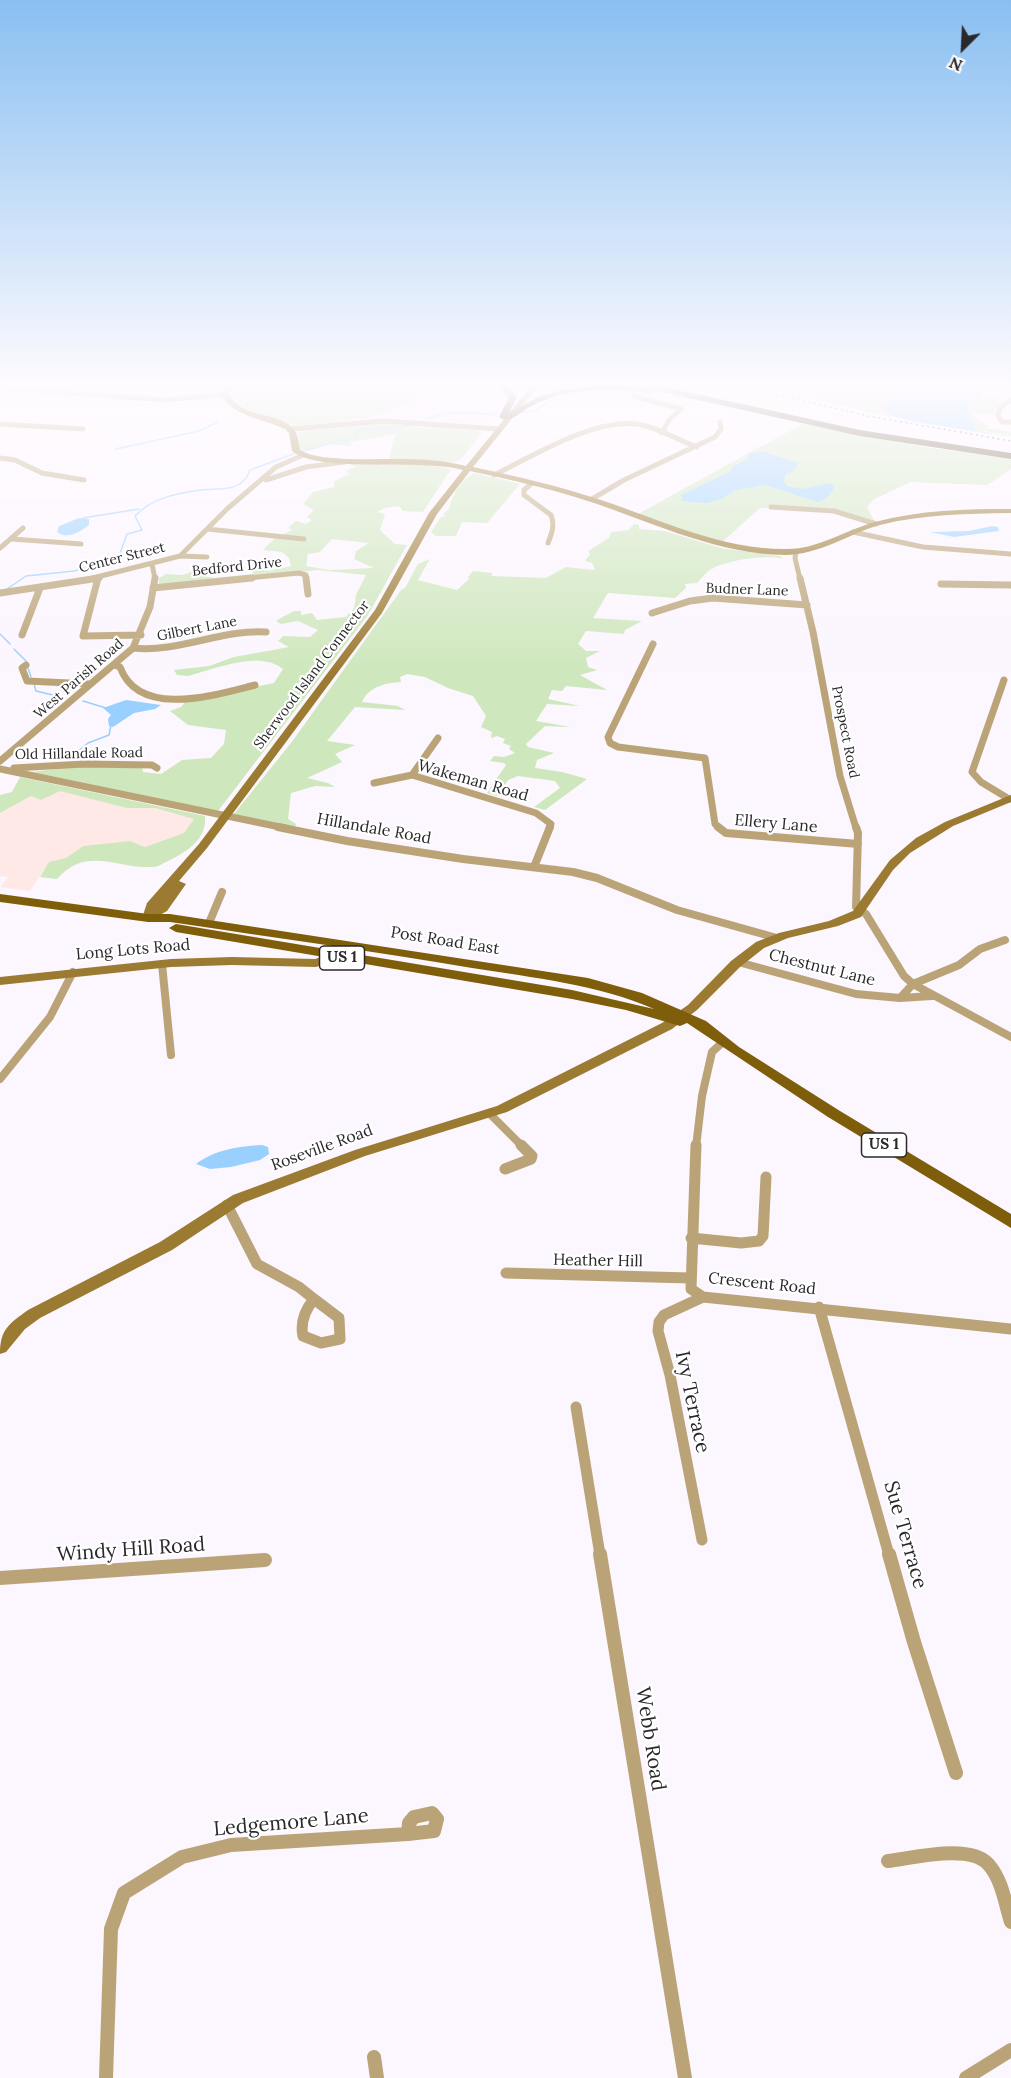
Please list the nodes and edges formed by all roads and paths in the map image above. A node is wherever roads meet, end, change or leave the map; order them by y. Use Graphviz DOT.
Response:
graph roads {
  1 [pos="261,481"];
  2 [pos="265,481"];
  3 [pos="454,481"];
  4 [pos="519,481"];
  5 [pos="622,481"];
  6 [pos="258,484"];
  7 [pos="531,484"];
  8 [pos="592,499"];
  9 [pos="771,507"];
  10 [pos="1011,511"];
  11 [pos="876,524"];
  12 [pos="23,528"];
  13 [pos="207,529"];
  14 [pos="853,532"];
  15 [pos="12,539"];
  16 [pos="304,539"];
  17 [pos="548,543"];
  18 [pos="81,544"];
  19 [pos="0,548"];
  20 [pos="1011,554"];
  21 [pos="796,555"];
  22 [pos="180,556"];
  23 [pos="207,557"];
  24 [pos="152,564"];
  25 [pos="98,579"];
  26 [pos="941,584"];
  27 [pos="1011,585"];
  28 [pos="40,588"];
  29 [pos="153,588"];
  30 [pos="2,593"];
  31 [pos="308,594"];
  32 [pos="807,605"];
  33 [pos="652,613"];
  34 [pos="266,632"];
  35 [pos="22,635"];
  36 [pos="141,635"];
  37 [pos="653,644"];
  38 [pos="133,648"];
  39 [pos="26,665"];
  40 [pos="114,665"];
  41 [pos="1004,680"];
  42 [pos="90,684"];
  43 [pos="255,685"];
  44 [pos="438,738"];
  45 [pos="0,761"];
  46 [pos="157,768"];
  47 [pos="0,769"];
  48 [pos="412,775"];
  49 [pos="374,783"];
  50 [pos="1010,799"];
  51 [pos="858,844"];
  52 [pos="203,846"];
  53 [pos="534,867"];
  54 [pos="222,892"];
  55 [pos="0,898"];
  56 [pos="167,903"];
  57 [pos="860,910"];
  58 [pos="148,918"];
  59 [pos="205,923"];
  60 [pos="771,940"];
  61 [pos="1005,940"];
  62 [pos="339,942"];
  63 [pos="308,953"];
  64 [pos="333,957"];
  65 [pos="270,962"];
  66 [pos="738,963"];
  67 [pos="162,964"];
  68 [pos="73,972"];
  69 [pos="0,981"];
  70 [pos="913,984"];
  71 [pos="607,986"];
  72 [pos="932,996"];
  73 [pos="900,998"];
  74 [pos="594,1000"];
  75 [pos="681,1018"];
  76 [pos="1011,1037"];
  77 [pos="723,1042"];
  78 [pos="171,1055"];
  79 [pos="0,1079"];
  80 [pos="489,1113"];
  81 [pos="505,1169"];
  82 [pos="766,1177"];
  83 [pos="228,1205"];
  84 [pos="1011,1222"];
  85 [pos="691,1238"];
  86 [pos="506,1273"];
  87 [pos="690,1278"];
  88 [pos="703,1297"];
  89 [pos="314,1299"];
  90 [pos="819,1307"];
  91 [pos="1011,1329"];
  92 [pos="0,1348"];
  93 [pos="576,1407"];
  94 [pos="702,1539"];
  95 [pos="265,1560"];
  96 [pos="0,1578"];
  97 [pos="956,1773"];
  98 [pos="408,1834"];
  99 [pos="888,1861"];
  100 [pos="1011,1922"];
  101 [pos="1011,2050"];
  102 [pos="374,2057"];
  103 [pos="106,2078"];
  104 [pos="377,2078"];
  105 [pos="685,2078"];
  106 [pos="966,2078"];
  1 -- 6 [label="street, Center Street"];
  2 -- 6 [label="street, Center Street"];
  3 -- 52 [label="main road, Sherwood Island Connector"];
  4 -- 7 [label="main road"];
  5 -- 8 [label="street"];
  6 -- 13 [label="street, Center Street"];
  7 -- 8 [label="main road"];
  7 -- 17 [label="street"];
  8 -- 21 [label="main road"];
  9 -- 11 [label="street"];
  10 -- 11 [label="main road"];
  11 -- 14 [label="main road"];
  12 -- 15 [label="street"];
  13 -- 16 [label="street"];
  13 -- 22 [label="street, Center Street"];
  14 -- 20 [label="street"];
  14 -- 21 [label="main road"];
  15 -- 18 [label="street"];
  15 -- 19 [label="street"];
  21 -- 32 [label="street, Prospect Road"];
  22 -- 23 [label="street"];
  22 -- 24 [label="street, Center Street"];
  24 -- 25 [label="street, Center Street"];
  24 -- 29 [label="street, West Parish Road"];
  25 -- 28 [label="street, Center Street"];
  25 -- 36 [label="street"];
  26 -- 27 [label="street"];
  28 -- 30 [label="street, Center Street"];
  28 -- 35 [label="street"];
  29 -- 31 [label="street, Bedford Drive"];
  29 -- 36 [label="street, West Parish Road"];
  32 -- 33 [label="street, Budner Lane"];
  32 -- 51 [label="street, Prospect Road"];
  34 -- 38 [label="street, Gilbert Lane"];
  36 -- 38 [label="street, West Parish Road"];
  37 -- 51 [label="street, Ellery Lane"];
  38 -- 40 [label="street, West Parish Road"];
  39 -- 42 [label="street"];
  40 -- 42 [label="street, West Parish Road"];
  40 -- 43 [label="street"];
  41 -- 50 [label="street"];
  42 -- 45 [label="street, West Parish Road"];
  44 -- 48 [label="street"];
  46 -- 47 [label="street, Old Hillandale Road"];
  47 -- 53 [label="street, Hillandale Road"];
  48 -- 49 [label="street, Wakeman Road"];
  48 -- 53 [label="street, Wakeman Road"];
  50 -- 57 [label="main road"];
  51 -- 57 [label="street, Prospect Road"];
  52 -- 56 [label="main road, Sherwood Island Connector"];
  52 -- 58 [label="main road, Sherwood Island Connector"];
  53 -- 60 [label="street, Hillandale Road"];
  54 -- 59 [label="street"];
  55 -- 58 [label="main road, Post Road East / US 1"];
  56 -- 58 [label="main road, Sherwood Island Connector"];
  56 -- 59 [label="main road"];
  57 -- 60 [label="main road"];
  57 -- 70 [label="street"];
  58 -- 59 [label="main road, Post Road East / US 1"];
  58 -- 63 [label="main road, Post Road East / US 1"];
  59 -- 62 [label="main road, Post Road East / US 1"];
  60 -- 66 [label="main road, Roseville Road"];
  61 -- 70 [label="street"];
  62 -- 63 [label="main road, Long Lots Road"];
  62 -- 71 [label="main road, Post Road East / US 1"];
  63 -- 64 [label="main road, Post Road East / US 1"];
  63 -- 65 [label="main road, Long Lots Road"];
  64 -- 65 [label="main road, Long Lots Road"];
  64 -- 74 [label="main road, Post Road East / US 1"];
  65 -- 67 [label="main road, Long Lots Road"];
  66 -- 73 [label="street, Chestnut Lane"];
  66 -- 75 [label="main road, Roseville Road"];
  67 -- 68 [label="main road, Long Lots Road"];
  67 -- 78 [label="street"];
  68 -- 69 [label="main road, Long Lots Road"];
  68 -- 79 [label="street"];
  70 -- 72 [label="street"];
  70 -- 73 [label="street"];
  71 -- 74 [label="main road"];
  71 -- 75 [label="main road, Post Road East / US 1"];
  72 -- 73 [label="street, Chestnut Lane"];
  72 -- 76 [label="street"];
  74 -- 75 [label="main road, Post Road East / US 1"];
  75 -- 77 [label="main road, Post Road East / US 1"];
  75 -- 80 [label="main road, Roseville Road"];
  77 -- 84 [label="main road, Post Road East / US 1"];
  77 -- 85 [label="street, Crescent Road"];
  80 -- 81 [label="street"];
  80 -- 83 [label="main road, Roseville Road"];
  82 -- 85 [label="street"];
  83 -- 89 [label="street"];
  83 -- 92 [label="main road, Roseville Road"];
  85 -- 87 [label="street, Crescent Road"];
  86 -- 87 [label="street, Heather Hill"];
  87 -- 88 [label="street, Crescent Road"];
  88 -- 90 [label="street, Crescent Road"];
  88 -- 94 [label="street, Ivy Terrace"];
  89 -- 89 [label="street"];
  90 -- 91 [label="street, Crescent Road"];
  90 -- 97 [label="street, Sue Terrace"];
  93 -- 105 [label="street, Webb Road"];
  95 -- 96 [label="street, Windy Hill Road"];
  98 -- 103 [label="street, Ledgemore Lane"];
  99 -- 100 [label="street"];
  101 -- 106 [label="street"];
  102 -- 104 [label="street"];
}
